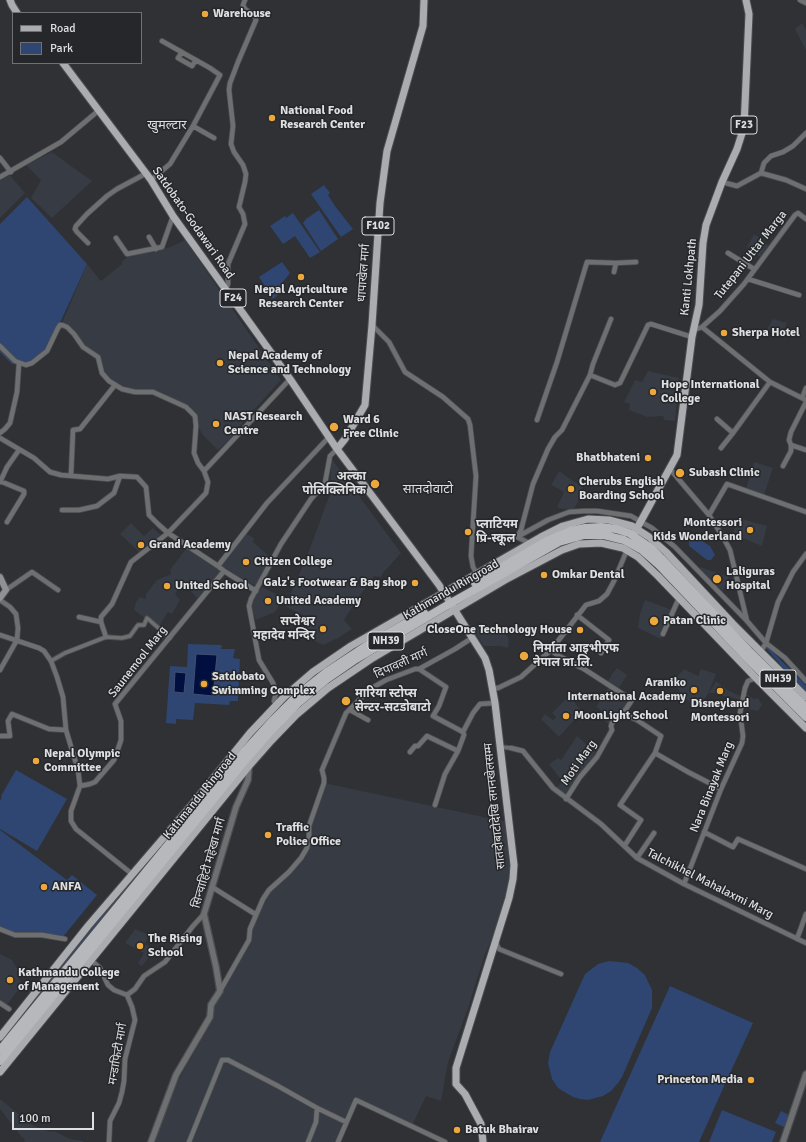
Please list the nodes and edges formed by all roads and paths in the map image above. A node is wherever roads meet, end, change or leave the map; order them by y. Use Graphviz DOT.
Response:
graph roads {
  1 [pos="10,0"];
  2 [pos="245,0"];
  3 [pos="424,0"];
  4 [pos="746,0"];
  5 [pos="800,0"];
  6 [pos="806,4"];
  7 [pos="16,12"];
  8 [pos="162,41"];
  9 [pos="64,64"];
  10 [pos="98,111"];
  11 [pos="193,126"];
  12 [pos="806,133"];
  13 [pos="214,138"];
  14 [pos="0,158"];
  15 [pos="11,172"];
  16 [pos="761,173"];
  17 [pos="145,174"];
  18 [pos="0,177"];
  19 [pos="151,180"];
  20 [pos="722,182"];
  21 [pos="806,188"];
  22 [pos="173,216"];
  23 [pos="806,219"];
  24 [pos="149,237"];
  25 [pos="116,238"];
  26 [pos="88,243"];
  27 [pos="156,249"];
  28 [pos="728,253"];
  29 [pos="636,262"];
  30 [pos="616,263"];
  31 [pos="754,269"];
  32 [pos="614,272"];
  33 [pos="748,279"];
  34 [pos="226,289"];
  35 [pos="799,295"];
  36 [pos="611,319"];
  37 [pos="372,325"];
  38 [pos="702,327"];
  39 [pos="693,333"];
  40 [pos="0,346"];
  41 [pos="19,363"];
  42 [pos="590,375"];
  43 [pos="290,379"];
  44 [pos="770,382"];
  45 [pos="115,385"];
  46 [pos="806,388"];
  47 [pos="805,400"];
  48 [pos="717,419"];
  49 [pos="537,420"];
  50 [pos="0,433"];
  51 [pos="733,433"];
  52 [pos="329,437"];
  53 [pos="0,438"];
  54 [pos="791,445"];
  55 [pos="721,448"];
  56 [pos="337,449"];
  57 [pos="19,450"];
  58 [pos="806,450"];
  59 [pos="783,466"];
  60 [pos="670,470"];
  61 [pos="204,471"];
  62 [pos="72,475"];
  63 [pos="120,476"];
  64 [pos="0,481"];
  65 [pos="62,510"];
  66 [pos="806,512"];
  67 [pos="709,515"];
  68 [pos="641,521"];
  69 [pos="8,522"];
  70 [pos="168,533"];
  71 [pos="518,537"];
  72 [pos="632,539"];
  73 [pos="530,543"];
  74 [pos="806,554"];
  75 [pos="218,566"];
  76 [pos="224,571"];
  77 [pos="477,574"];
  78 [pos="0,578"];
  79 [pos="6,590"];
  80 [pos="58,590"];
  81 [pos="256,591"];
  82 [pos="679,598"];
  83 [pos="0,599"];
  84 [pos="449,601"];
  85 [pos="577,616"];
  86 [pos="79,617"];
  87 [pos="747,621"];
  88 [pos="101,622"];
  89 [pos="663,634"];
  90 [pos="0,635"];
  91 [pos="106,637"];
  92 [pos="170,638"];
  93 [pos="472,638"];
  94 [pos="17,640"];
  95 [pos="766,643"];
  96 [pos="551,650"];
  97 [pos="761,651"];
  98 [pos="601,653"];
  99 [pos="50,661"];
  100 [pos="419,669"];
  101 [pos="0,670"];
  102 [pos="756,678"];
  103 [pos="806,681"];
  104 [pos="492,688"];
  105 [pos="806,697"];
  106 [pos="495,703"];
  107 [pos="276,705"];
  108 [pos="806,707"];
  109 [pos="350,710"];
  110 [pos="622,713"];
  111 [pos="806,717"];
  112 [pos="368,720"];
  113 [pos="806,728"];
  114 [pos="66,730"];
  115 [pos="463,732"];
  116 [pos="0,736"];
  117 [pos="500,747"];
  118 [pos="511,748"];
  119 [pos="458,751"];
  120 [pos="410,752"];
  121 [pos="655,753"];
  122 [pos="250,766"];
  123 [pos="80,786"];
  124 [pos="721,789"];
  125 [pos="566,799"];
  126 [pos="435,805"];
  127 [pos="704,832"];
  128 [pos="654,833"];
  129 [pos="625,845"];
  130 [pos="637,858"];
  131 [pos="806,869"];
  132 [pos="132,874"];
  133 [pos="684,884"];
  134 [pos="212,887"];
  135 [pos="204,914"];
  136 [pos="255,914"];
  137 [pos="806,914"];
  138 [pos="0,929"];
  139 [pos="65,939"];
  140 [pos="797,939"];
  141 [pos="496,943"];
  142 [pos="806,943"];
  143 [pos="92,961"];
  144 [pos="561,974"];
  145 [pos="220,990"];
  146 [pos="127,995"];
  147 [pos="0,1003"];
  148 [pos="9,1009"];
  149 [pos="31,1017"];
  150 [pos="0,1037"];
  151 [pos="0,1050"];
  152 [pos="0,1061"];
  153 [pos="0,1072"];
  154 [pos="806,1074"];
  155 [pos="316,1108"];
  156 [pos="346,1122"];
  157 [pos="109,1142"];
  158 [pos="151,1142"];
  159 [pos="188,1142"];
  160 [pos="308,1142"];
  161 [pos="338,1142"];
  162 [pos="445,1142"];
  163 [pos="483,1142"];
  164 [pos="783,1142"];
  1 -- 7 [label="main road"];
  2 -- 34 [label="street"];
  3 -- 37 [label="main road, धापाखेल मार्ग / F102"];
  4 -- 20 [label="main road, Kanti Lokhpath / F23"];
  5 -- 6 [label="street"];
  8 -- 11 [label="street"];
  9 -- 10 [label="main road, Satdobato-Godawari Road / F24"];
  10 -- 15 [label="street"];
  10 -- 17 [label="main road, Satdobato-Godawari Road / F24"];
  11 -- 13 [label="street"];
  11 -- 19 [label="street"];
  12 -- 16 [label="street"];
  14 -- 15 [label="street"];
  15 -- 18 [label="street"];
  16 -- 20 [label="street"];
  16 -- 21 [label="street"];
  17 -- 19 [label="main road, Satdobato-Godawari Road / F24"];
  17 -- 26 [label="street"];
  19 -- 22 [label="main road, Satdobato-Godawari Road / F24"];
  20 -- 39 [label="main road, Kanti Lokhpath / F23"];
  22 -- 27 [label="street"];
  22 -- 34 [label="main road, Satdobato-Godawari Road / F24"];
  23 -- 31 [label="street, Tutepani Uttar Marga"];
  24 -- 27 [label="street"];
  25 -- 27 [label="street"];
  28 -- 31 [label="street"];
  29 -- 30 [label="street"];
  30 -- 32 [label="street"];
  30 -- 49 [label="street"];
  31 -- 33 [label="street, Tutepani Uttar Marga"];
  33 -- 35 [label="street"];
  33 -- 38 [label="street, Tutepani Uttar Marga"];
  34 -- 43 [label="main road, Satdobato-Godawari Road / F24"];
  36 -- 42 [label="street"];
  37 -- 56 [label="main road, धापाखेल मार्ग / F102"];
  37 -- 77 [label="street"];
  38 -- 39 [label="street, Tutepani Uttar Marga"];
  38 -- 44 [label="street"];
  39 -- 42 [label="street"];
  39 -- 60 [label="main road, Kanti Lokhpath / F23"];
  40 -- 41 [label="street"];
  41 -- 45 [label="street"];
  41 -- 50 [label="street"];
  42 -- 71 [label="street"];
  43 -- 52 [label="main road, Satdobato-Godawari Road / F24"];
  43 -- 61 [label="street"];
  44 -- 47 [label="street"];
  44 -- 51 [label="street"];
  45 -- 61 [label="street"];
  45 -- 62 [label="street"];
  46 -- 47 [label="street"];
  47 -- 54 [label="street"];
  48 -- 51 [label="street"];
  51 -- 55 [label="street"];
  52 -- 56 [label="main road, F24"];
  52 -- 75 [label="street"];
  53 -- 57 [label="street"];
  54 -- 58 [label="street"];
  54 -- 59 [label="street"];
  56 -- 81 [label="street"];
  56 -- 84 [label="main road, F24"];
  57 -- 62 [label="street"];
  57 -- 64 [label="street"];
  60 -- 67 [label="street"];
  60 -- 68 [label="main road, Kanti Lokhpath / F23"];
  61 -- 70 [label="street"];
  62 -- 63 [label="street"];
  63 -- 65 [label="street"];
  63 -- 70 [label="street"];
  64 -- 69 [label="street"];
  66 -- 67 [label="street"];
  67 -- 87 [label="street"];
  68 -- 71 [label="street"];
  68 -- 72 [label="main road, Kanti Lokhpath / F23"];
  68 -- 87 [label="street"];
  70 -- 75 [label="street"];
  70 -- 88 [label="street"];
  71 -- 73 [label="street"];
  72 -- 73 [label="main road"];
  72 -- 82 [label="main road"];
  72 -- 84 [label="highway, Kathmandu Ringroad / NH39"];
  72 -- 85 [label="street"];
  72 -- 97 [label="main road"];
  72 -- 108 [label="highway, Kathmandu Ringroad / NH39"];
  72 -- 111 [label="highway, Kathmandu Ringroad / NH39"];
  73 -- 77 [label="main road"];
  74 -- 95 [label="street"];
  75 -- 76 [label="street"];
  76 -- 81 [label="street"];
  76 -- 92 [label="street, Saunemool Marg"];
  77 -- 84 [label="main road"];
  78 -- 79 [label="main road"];
  79 -- 80 [label="street"];
  79 -- 83 [label="main road"];
  81 -- 107 [label="street"];
  82 -- 89 [label="street"];
  82 -- 102 [label="main road"];
  83 -- 94 [label="street"];
  84 -- 93 [label="main road, सातदोबाटोदेखि लगनखेलसम्म"];
  84 -- 107 [label="main road"];
  84 -- 122 [label="main road"];
  84 -- 149 [label="highway, Kathmandu Ringroad / NH39"];
  85 -- 96 [label="street"];
  85 -- 98 [label="street"];
  86 -- 88 [label="street"];
  87 -- 95 [label="street"];
  88 -- 91 [label="street"];
  90 -- 94 [label="street"];
  91 -- 92 [label="street"];
  91 -- 99 [label="street"];
  92 -- 123 [label="street, Saunemool Marg"];
  93 -- 100 [label="street, दिपावली मार्ग"];
  93 -- 104 [label="main road, सातदोबाटोदेखि लगनखेलसम्म"];
  94 -- 99 [label="street"];
  94 -- 101 [label="street"];
  95 -- 97 [label="street"];
  95 -- 103 [label="street"];
  96 -- 104 [label="street"];
  96 -- 110 [label="street, Moti Marg"];
  97 -- 105 [label="main road"];
  99 -- 114 [label="street"];
  100 -- 109 [label="street, दिपावली मार्ग"];
  100 -- 115 [label="street"];
  102 -- 113 [label="main road"];
  102 -- 124 [label="street, Nara Binayak Marg"];
  104 -- 106 [label="main road, सातदोबाटोदेखि लगनखेलसम्म"];
  106 -- 115 [label="street"];
  106 -- 117 [label="main road, सातदोबाटोदेखि लगनखेलसम्म"];
  107 -- 132 [label="main road"];
  109 -- 112 [label="street"];
  109 -- 136 [label="street, दिपावली मार्ग"];
  110 -- 121 [label="street"];
  110 -- 125 [label="street, Moti Marg"];
  114 -- 116 [label="street"];
  114 -- 123 [label="street"];
  115 -- 119 [label="street"];
  117 -- 118 [label="street, Talchikhel Mahalaxmi Marg"];
  117 -- 141 [label="main road, सातदोबाटोदेखि लगनखेलसम्म"];
  118 -- 125 [label="street, Talchikhel Mahalaxmi Marg"];
  119 -- 120 [label="street"];
  119 -- 126 [label="street"];
  121 -- 124 [label="street"];
  121 -- 129 [label="street"];
  122 -- 134 [label="street, सिन्चाहिटी महेखा मार्ग"];
  122 -- 143 [label="main road"];
  123 -- 132 [label="street"];
  124 -- 127 [label="street, Nara Binayak Marg"];
  125 -- 129 [label="street, Talchikhel Mahalaxmi Marg"];
  127 -- 131 [label="street"];
  127 -- 133 [label="street, Nara Binayak Marg"];
  128 -- 130 [label="street"];
  129 -- 130 [label="street, Talchikhel Mahalaxmi Marg"];
  130 -- 133 [label="street, Talchikhel Mahalaxmi Marg"];
  132 -- 150 [label="main road"];
  133 -- 140 [label="street, Talchikhel Mahalaxmi Marg"];
  134 -- 135 [label="street, सिन्चाहिटी महेखा मार्ग"];
  134 -- 136 [label="street"];
  135 -- 145 [label="street, सिन्चाहिटी महेखा मार्ग"];
  135 -- 146 [label="street"];
  136 -- 145 [label="street, दिपावली मार्ग"];
  137 -- 140 [label="street"];
  138 -- 139 [label="street"];
  140 -- 142 [label="street, Talchikhel Mahalaxmi Marg"];
  141 -- 144 [label="street"];
  141 -- 163 [label="main road, सातदोबाटोदेखि लगनखेलसम्म"];
  143 -- 146 [label="street"];
  143 -- 153 [label="main road"];
  145 -- 158 [label="street"];
  146 -- 157 [label="street, मन्डाफिटी मार्ग"];
  147 -- 148 [label="street"];
  149 -- 151 [label="highway, Kathmandu Ringroad / NH39"];
  149 -- 152 [label="highway, Kathmandu Ringroad / NH39"];
  154 -- 164 [label="street"];
  155 -- 156 [label="street"];
  155 -- 159 [label="street"];
  155 -- 160 [label="street"];
  156 -- 161 [label="street"];
  156 -- 162 [label="street"];
}
